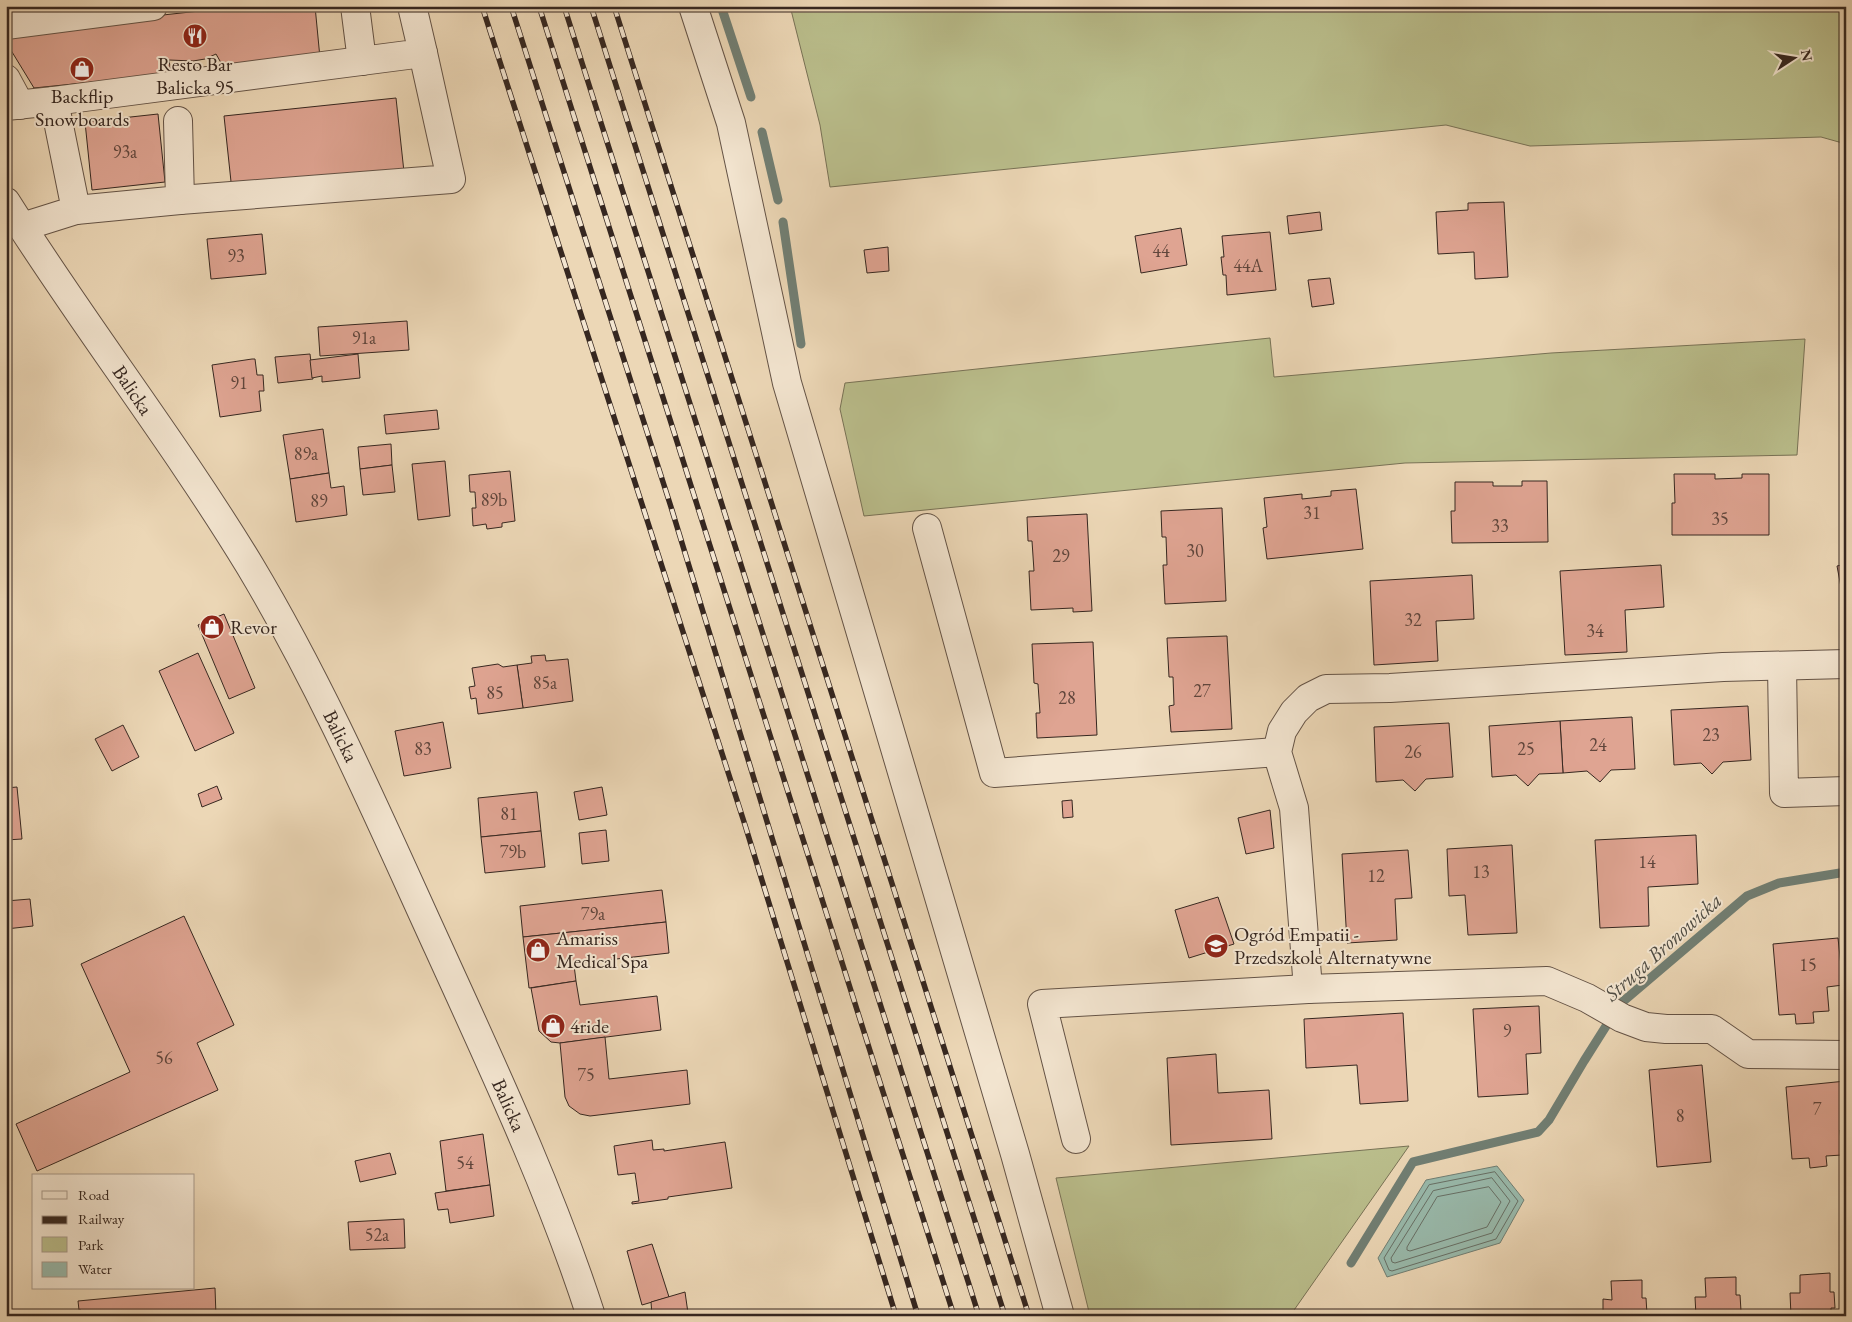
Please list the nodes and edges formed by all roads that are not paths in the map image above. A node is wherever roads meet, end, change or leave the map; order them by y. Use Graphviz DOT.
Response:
graph roads {
  1 [pos="153,6"];
  2 [pos="355,6"];
  3 [pos="412,6"];
  4 [pos="693,6"];
  5 [pos="6,25"];
  6 [pos="423,53"];
  7 [pos="362,61"];
  8 [pos="6,79"];
  9 [pos="54,101"];
  10 [pos="13,105"];
  11 [pos="178,121"];
  12 [pos="180,200"];
  13 [pos="6,202"];
  14 [pos="76,210"];
  15 [pos="22,228"];
  16 [pos="927,528"];
  17 [pos="1846,664"];
  18 [pos="1782,666"];
  19 [pos="1276,752"];
  20 [pos="1846,791"];
  21 [pos="1308,989"];
  22 [pos="1846,1055"];
  23 [pos="1076,1139"];
  24 [pos="591,1316"];
  25 [pos="1060,1316"];
  1 -- 5 [label="street"];
  2 -- 7 [label="street"];
  3 -- 6 [label="street"];
  4 -- 25 [label="street"];
  6 -- 7 [label="street"];
  6 -- 12 [label="street"];
  7 -- 9 [label="street"];
  8 -- 10 [label="street"];
  9 -- 10 [label="street"];
  9 -- 14 [label="street"];
  11 -- 12 [label="street"];
  12 -- 14 [label="street"];
  13 -- 15 [label="street, Balicka"];
  14 -- 15 [label="street"];
  15 -- 24 [label="street, Balicka"];
  16 -- 19 [label="street"];
  17 -- 18 [label="street"];
  18 -- 19 [label="street"];
  18 -- 20 [label="street"];
  19 -- 21 [label="street"];
  21 -- 22 [label="street"];
  21 -- 23 [label="street"];
}
